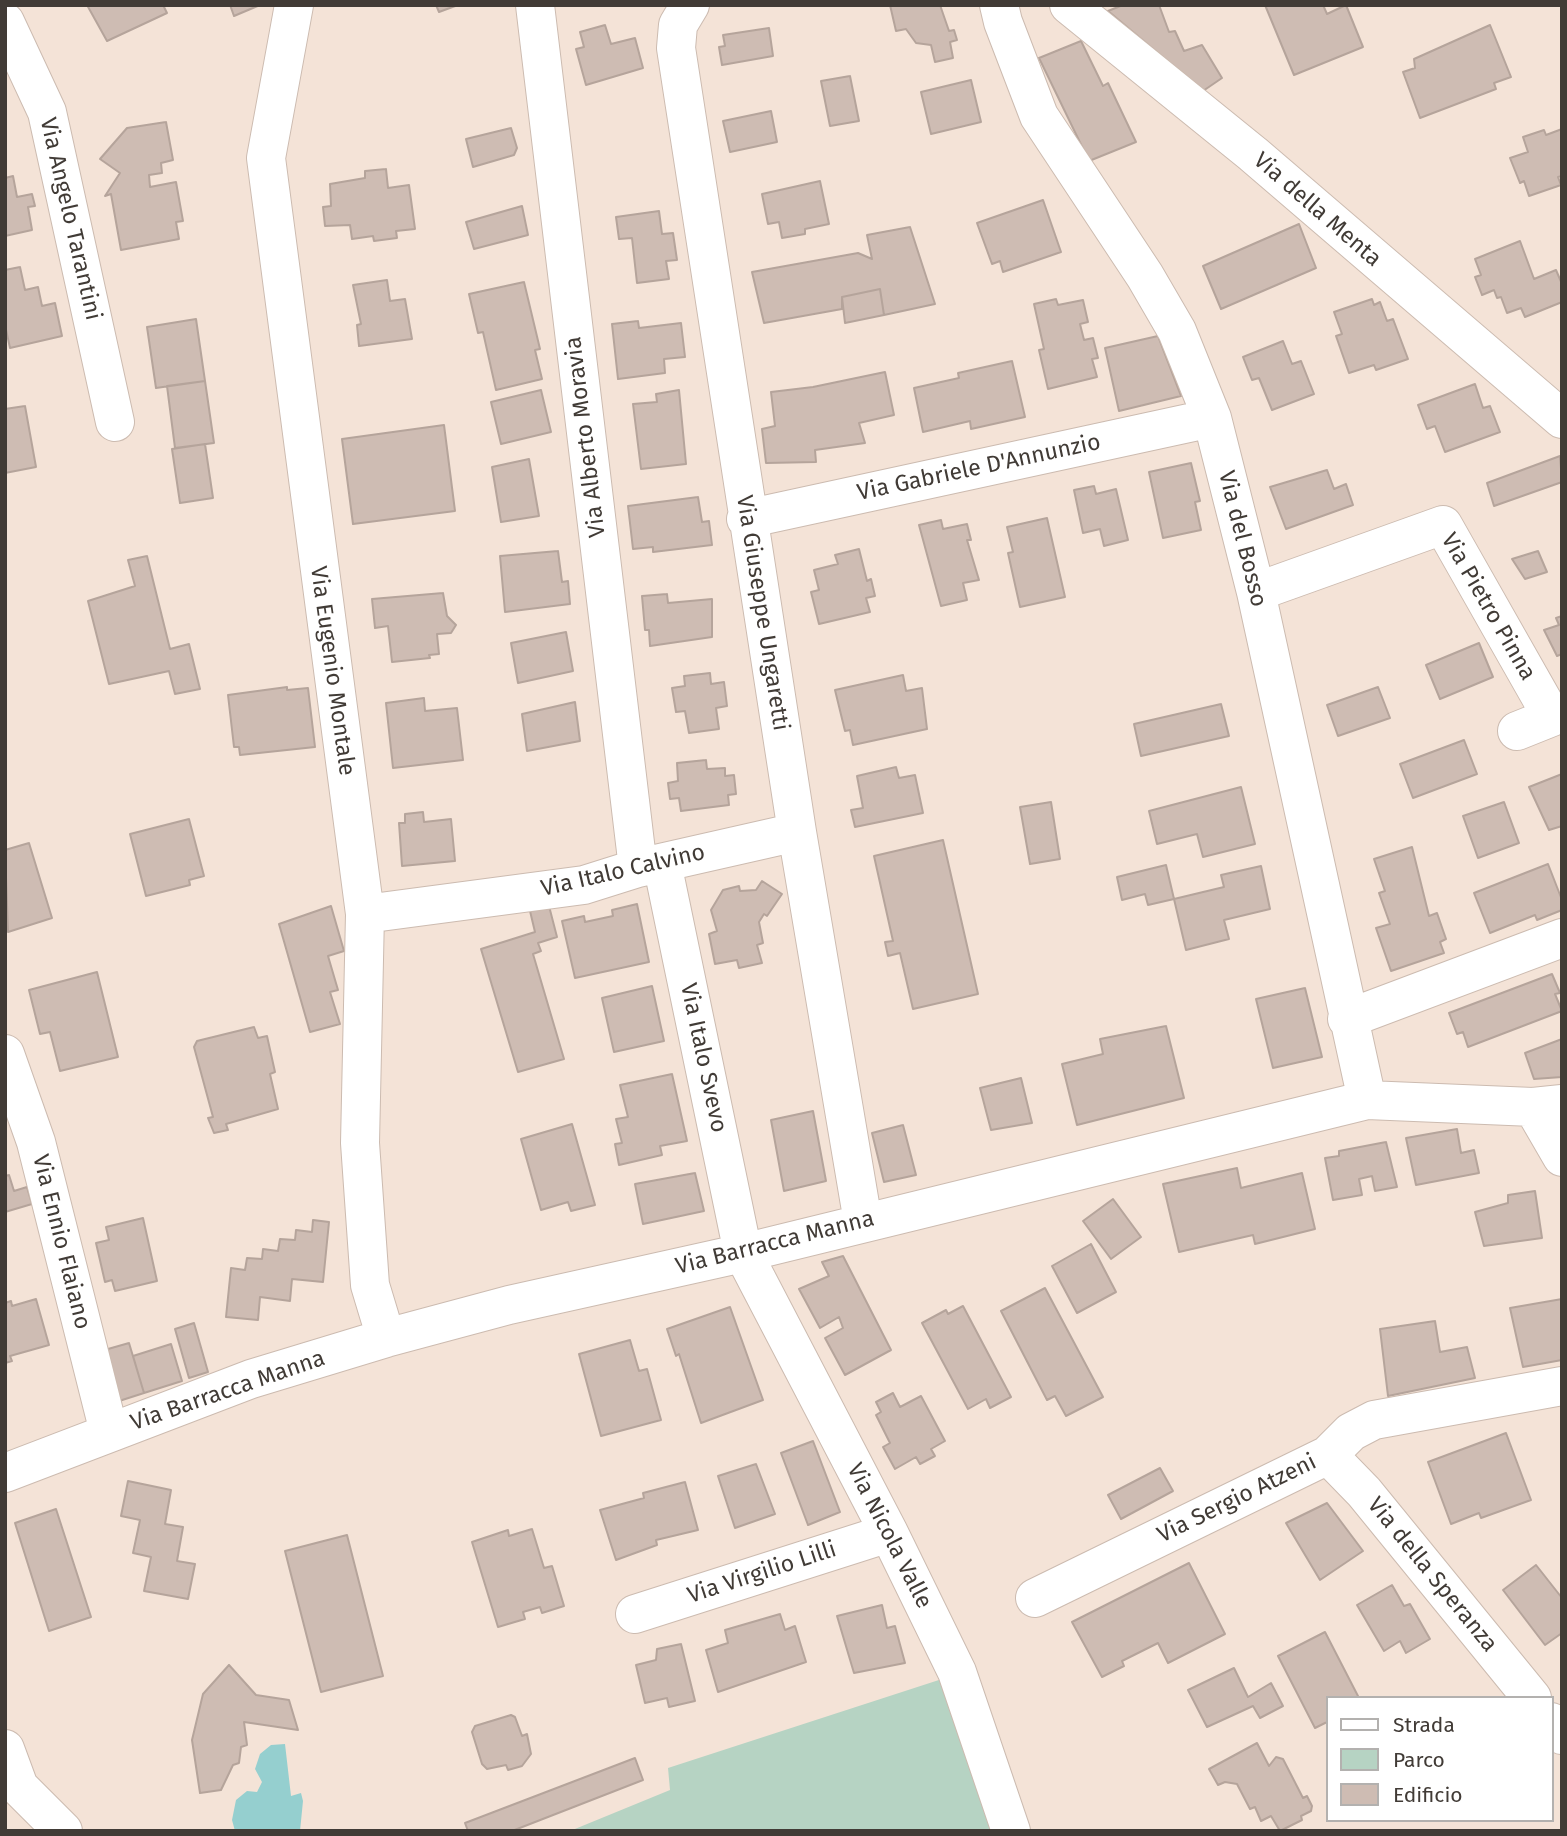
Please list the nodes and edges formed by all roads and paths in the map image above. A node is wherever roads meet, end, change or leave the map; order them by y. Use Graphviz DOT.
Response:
graph roads {
  1 [pos="295,5"];
  2 [pos="535,5"];
  3 [pos="690,5"];
  4 [pos="1069,5"];
  5 [pos="1006,11"];
  6 [pos="5,22"];
  7 [pos="1212,418"];
  8 [pos="1562,419"];
  9 [pos="115,422"];
  10 [pos="746,519"];
  11 [pos="1256,592"];
  12 [pos="1517,731"];
  13 [pos="796,832"];
  14 [pos="650,865"];
  15 [pos="365,914"];
  16 [pos="1562,938"];
  17 [pos="1347,1019"];
  18 [pos="5,1054"];
  19 [pos="1367,1100"];
  20 [pos="1547,1106"];
  21 [pos="1562,1157"];
  22 [pos="863,1222"];
  23 [pos="743,1253"];
  24 [pos="386,1338"];
  25 [pos="1562,1386"];
  26 [pos="109,1432"];
  27 [pos="1328,1455"];
  28 [pos="5,1473"];
  29 [pos="889,1533"];
  30 [pos="1035,1598"];
  31 [pos="635,1614"];
  32 [pos="1530,1696"];
  33 [pos="5,1749"];
  34 [pos="63,1831"];
  35 [pos="1011,1831"];
  1 -- 15 [label="street, Via Eugenio Montale"];
  2 -- 14 [label="street, Via Alberto Moravia"];
  3 -- 10 [label="street, Via Giuseppe Ungaretti"];
  4 -- 8 [label="street, Via della Menta"];
  5 -- 7 [label="street, Via del Bosso"];
  6 -- 9 [label="street, Via Angelo Tarantini"];
  7 -- 10 [label="street, Via Gabriele D'Annunzio"];
  7 -- 11 [label="street, Via del Bosso"];
  10 -- 13 [label="street, Via Giuseppe Ungaretti"];
  11 -- 12 [label="street, Via Pietro Pinna"];
  11 -- 17 [label="street, Via del Bosso"];
  13 -- 14 [label="street, Via Italo Calvino"];
  13 -- 22 [label="street, Via Giuseppe Ungaretti"];
  14 -- 15 [label="street, Via Italo Calvino"];
  14 -- 23 [label="street, Via Italo Svevo"];
  15 -- 24 [label="street, Via Eugenio Montale"];
  16 -- 17 [label="street"];
  17 -- 19 [label="street, Via del Bosso"];
  18 -- 26 [label="street, Via Ennio Flaiano"];
  19 -- 20 [label="street, Via Barracca Manna"];
  19 -- 22 [label="street, Via Barracca Manna"];
  20 -- 21 [label="street"];
  22 -- 23 [label="street, Via Barracca Manna"];
  23 -- 24 [label="street, Via Barracca Manna"];
  23 -- 29 [label="street, Via Nicola Valle"];
  24 -- 26 [label="street, Via Barracca Manna"];
  25 -- 27 [label="street, Via Sergio Atzeni"];
  26 -- 28 [label="street, Via Barracca Manna"];
  27 -- 30 [label="street, Via Sergio Atzeni"];
  27 -- 32 [label="street, Via della Speranza"];
  29 -- 31 [label="street, Via Virgilio Lilli"];
  29 -- 35 [label="street, Via Nicola Valle"];
  33 -- 34 [label="street"];
}
